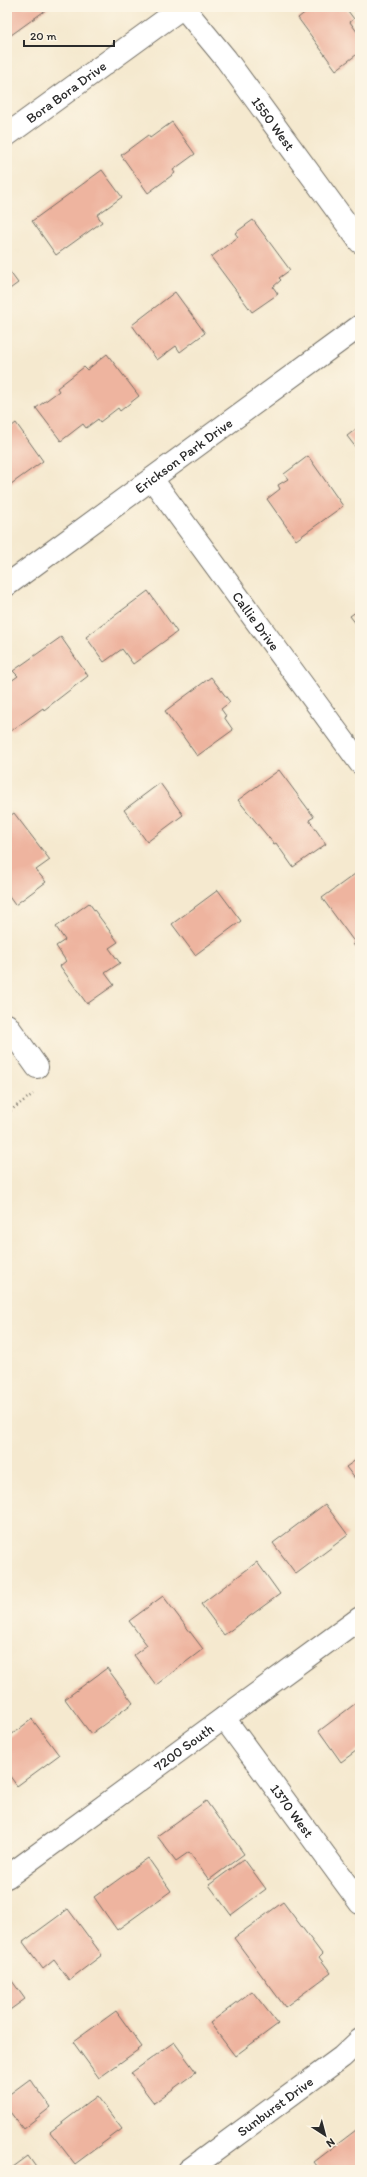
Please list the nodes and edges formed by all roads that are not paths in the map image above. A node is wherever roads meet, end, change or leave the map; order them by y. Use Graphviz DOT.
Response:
graph roads {
  1 [pos="183,7"];
  2 [pos="7,135"];
  3 [pos="360,242"];
  4 [pos="360,326"];
  5 [pos="152,479"];
  6 [pos="7,584"];
  7 [pos="360,763"];
  8 [pos="7,1025"];
  9 [pos="38,1067"];
  10 [pos="360,1618"];
  11 [pos="224,1718"];
  12 [pos="7,1877"];
  13 [pos="360,1903"];
  14 [pos="360,2040"];
  15 [pos="189,2170"];
  1 -- 2 [label="street, Bora Bora Drive"];
  1 -- 3 [label="street, 1550 West"];
  4 -- 5 [label="street, Erickson Park Drive"];
  5 -- 6 [label="street, Erickson Park Drive"];
  5 -- 7 [label="street, Callie Drive"];
  8 -- 9 [label="street"];
  10 -- 11 [label="street, 7200 South"];
  11 -- 12 [label="street, 7200 South"];
  11 -- 13 [label="street, 1370 West"];
  14 -- 15 [label="street, Sunburst Drive"];
}
